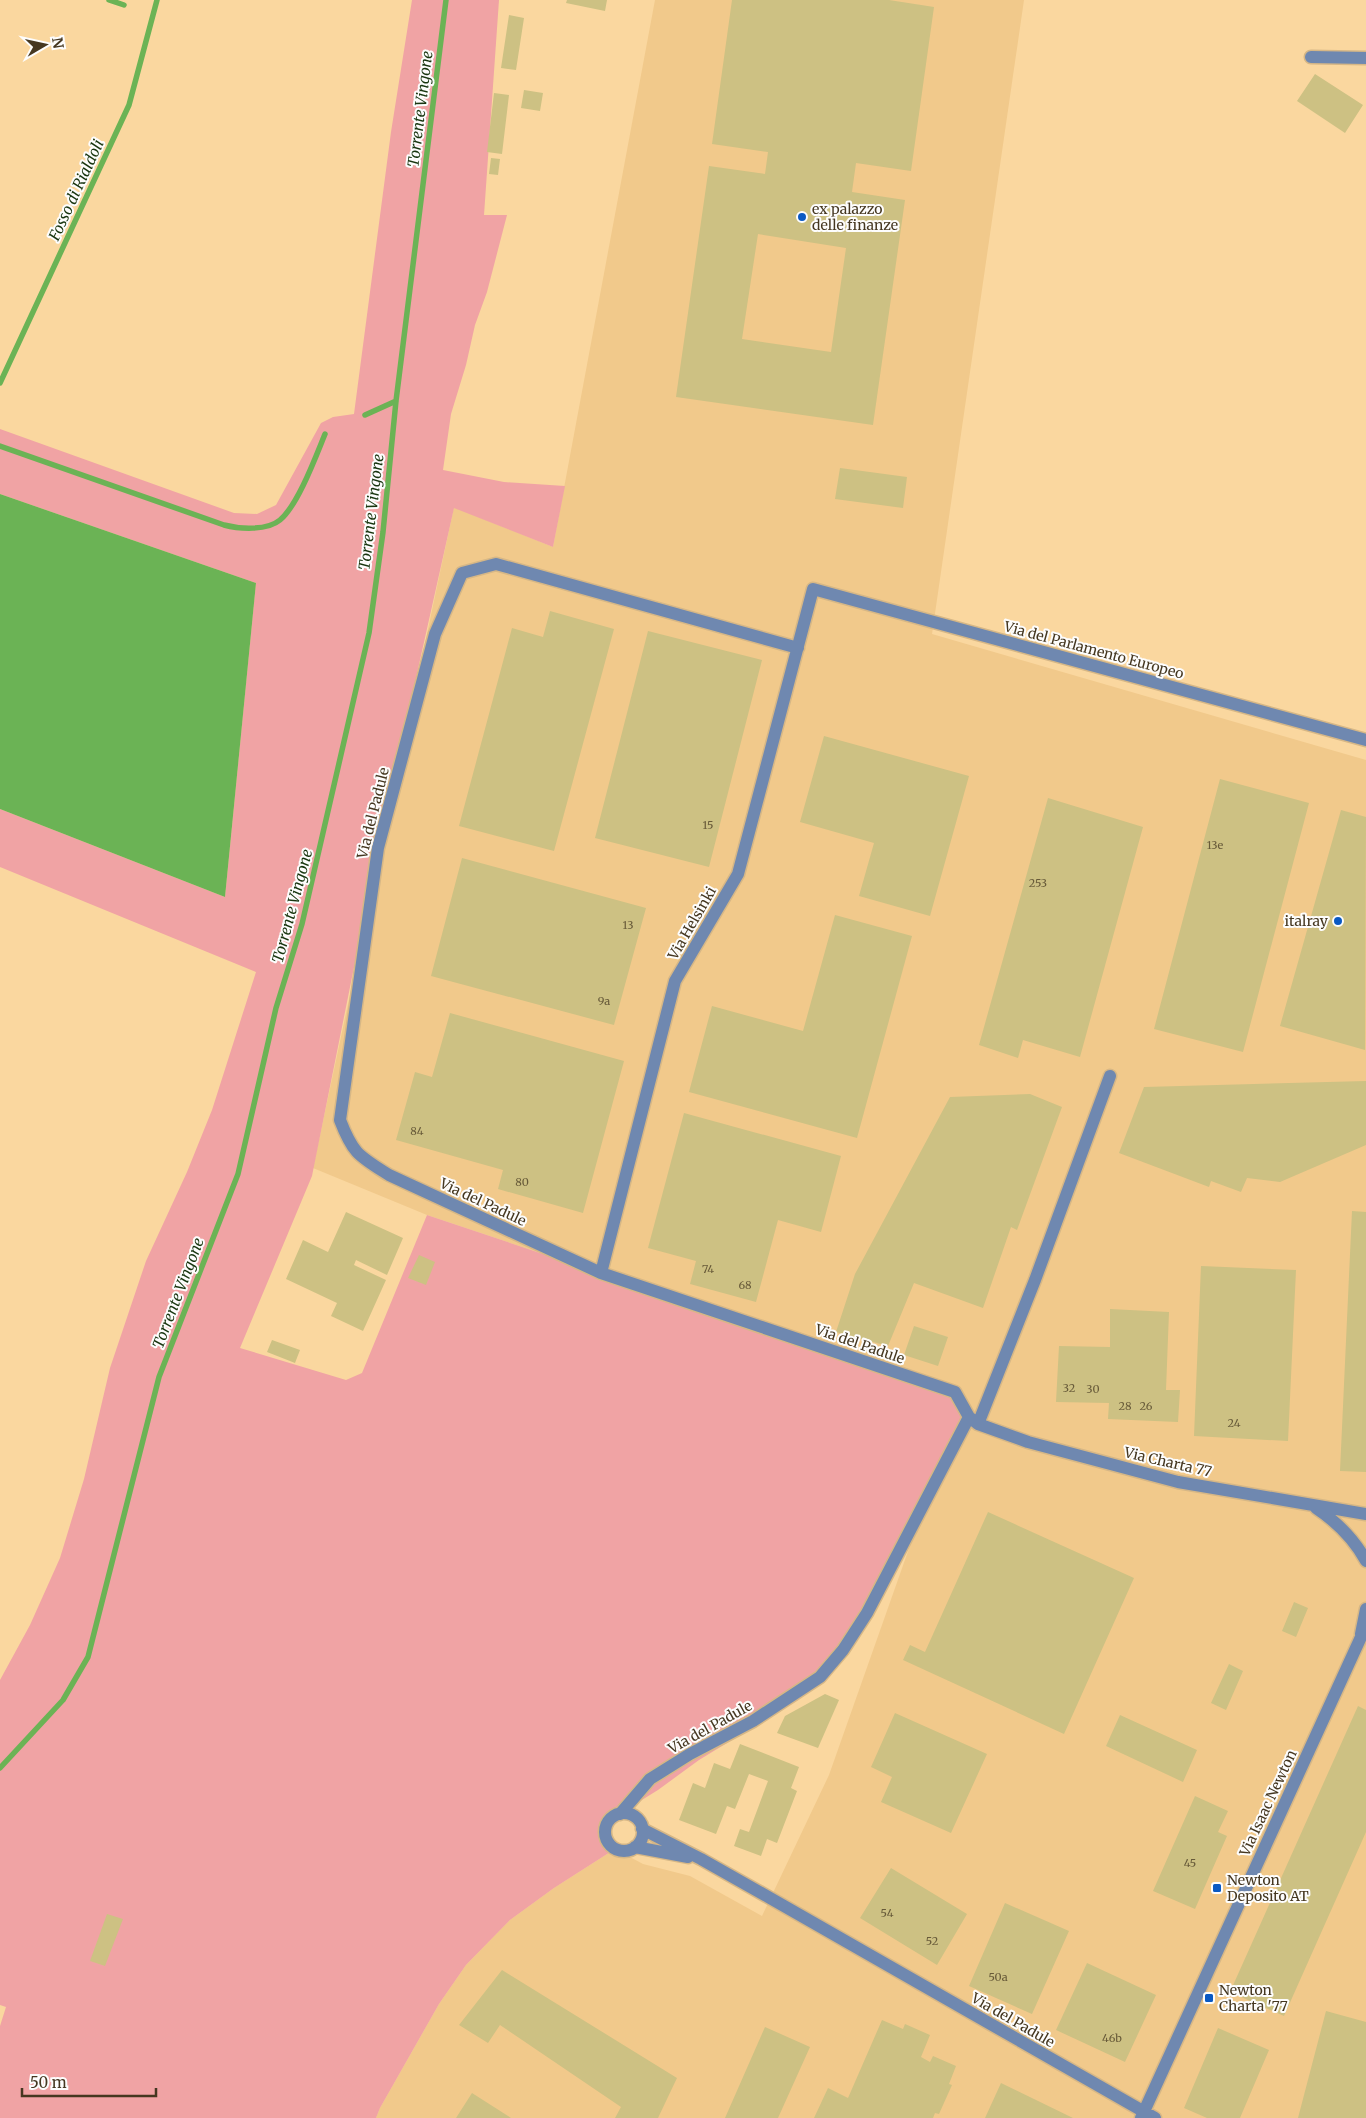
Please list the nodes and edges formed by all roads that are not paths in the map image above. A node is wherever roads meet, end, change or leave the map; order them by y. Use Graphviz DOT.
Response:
graph roads {
  1 [pos="1311,57"];
  2 [pos="1366,58"];
  3 [pos="813,588"];
  4 [pos="798,648"];
  5 [pos="1366,740"];
  6 [pos="1110,1076"];
  7 [pos="601,1273"];
  8 [pos="973,1420"];
  9 [pos="1312,1506"];
  10 [pos="1366,1514"];
  11 [pos="1366,1561"];
  12 [pos="1366,1610"];
  13 [pos="1363,1631"];
  14 [pos="620,1814"];
  15 [pos="642,1829"];
  16 [pos="635,1847"];
  17 [pos="701,1859"];
  18 [pos="1142,2115"];
  19 [pos="1155,2118"];
  1 -- 2 [label="street"];
  3 -- 4 [label="street, Via Helsinki"];
  3 -- 5 [label="street, Via del Parlamento Europeo"];
  4 -- 7 [label="street, Via Helsinki"];
  4 -- 7 [label="street, Via del Padule"];
  6 -- 8 [label="street"];
  7 -- 8 [label="street, Via del Padule"];
  8 -- 9 [label="street, Via Charta 77"];
  8 -- 14 [label="street, Via del Padule"];
  9 -- 10 [label="street, Via Charta 77"];
  9 -- 11 [label="street"];
  12 -- 13 [label="street, Via Isaac Newton"];
  13 -- 18 [label="street, Via Isaac Newton"];
  14 -- 15 [label="street, Via del Padule"];
  14 -- 16 [label="street, Via del Padule"];
  15 -- 16 [label="street"];
  15 -- 17 [label="street, Via del Padule"];
  16 -- 17 [label="street, Via del Padule"];
  17 -- 18 [label="street, Via del Padule"];
  18 -- 19 [label="street, Via del Padule"];
}
